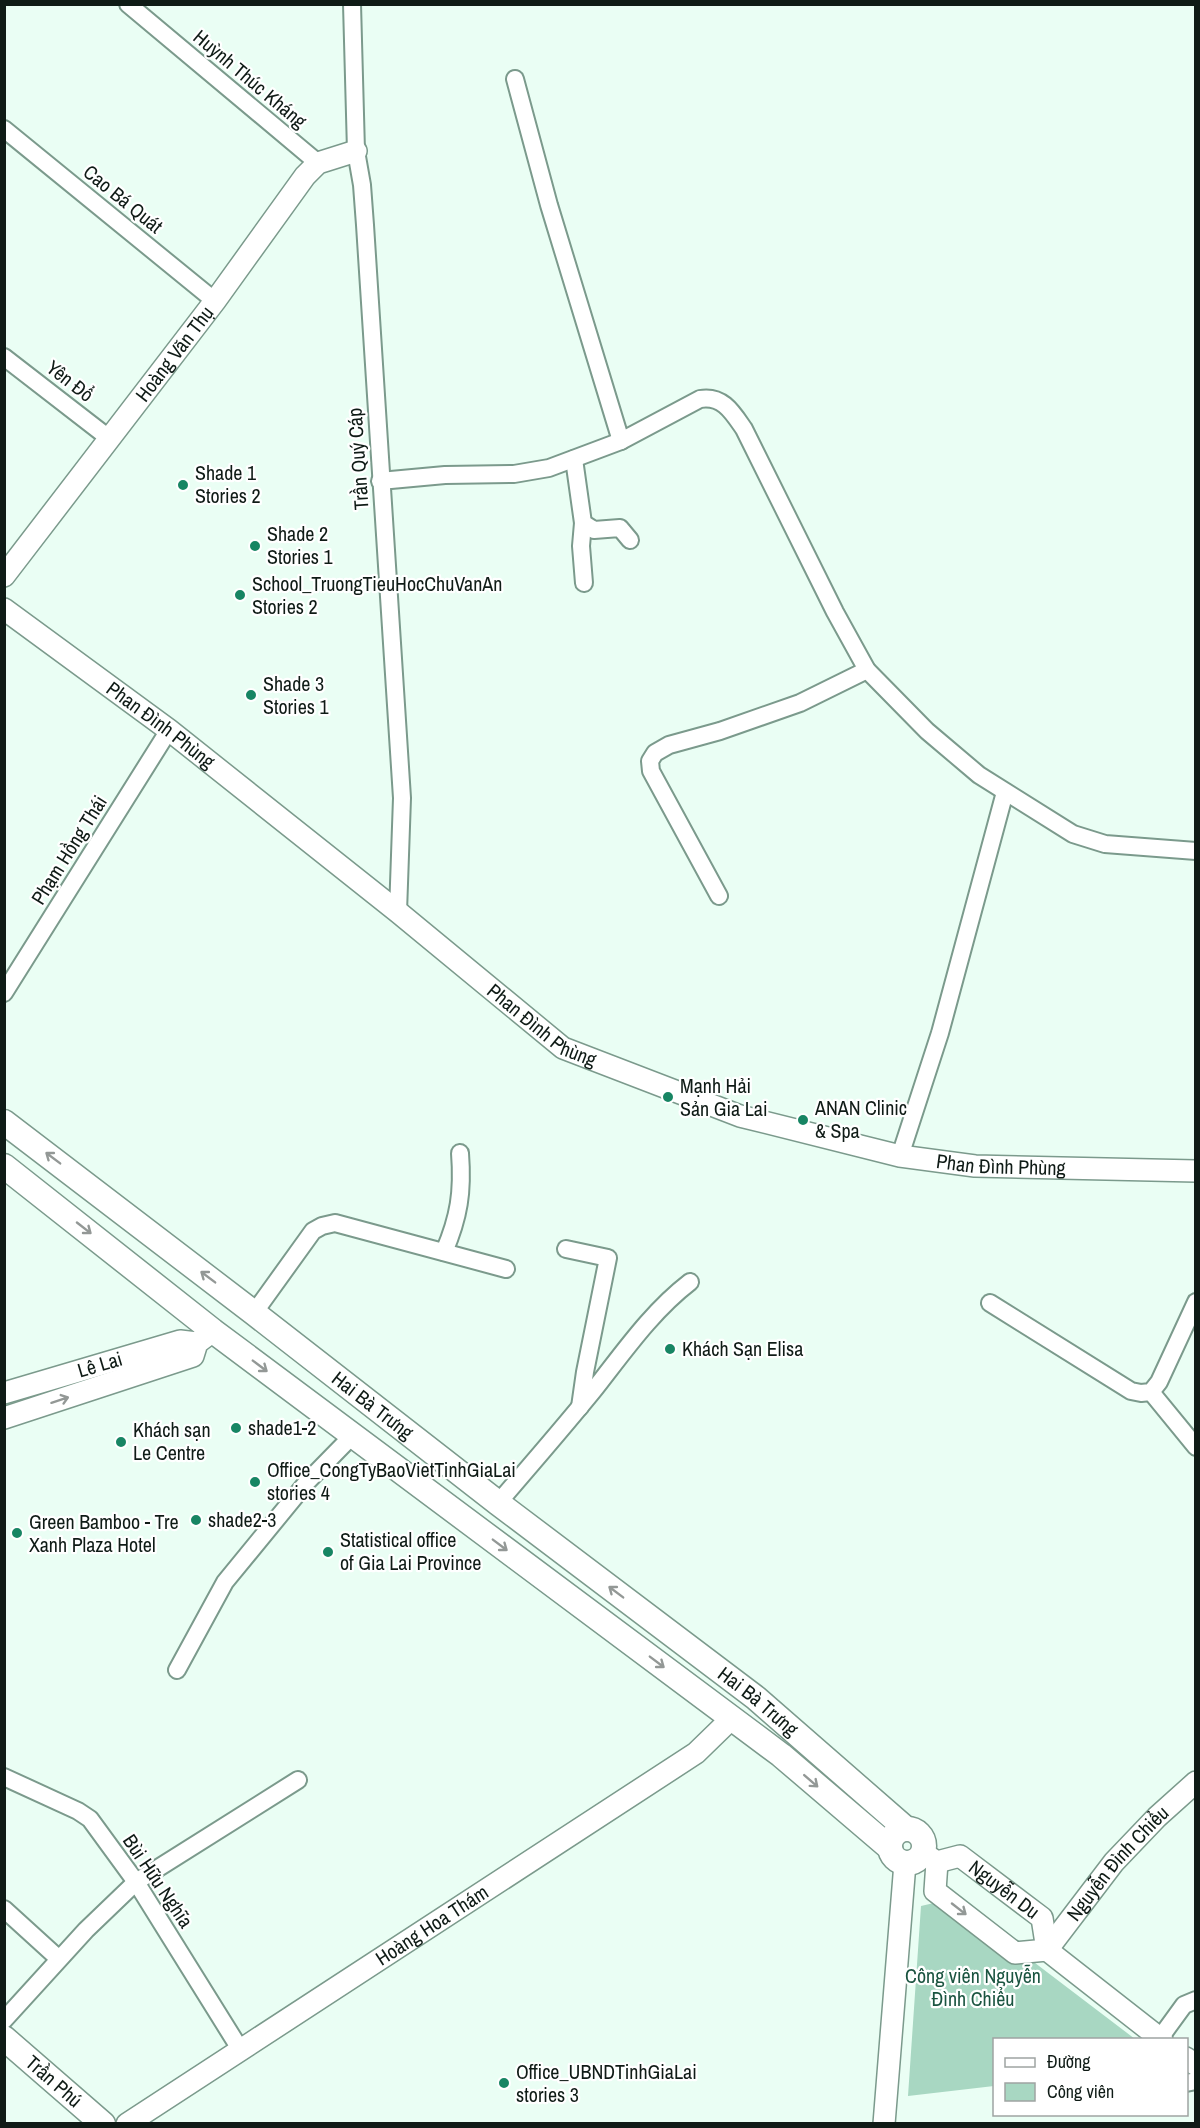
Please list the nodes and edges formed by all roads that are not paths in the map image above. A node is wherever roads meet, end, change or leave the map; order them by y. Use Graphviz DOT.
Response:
graph roads {
  1 [pos="128,4"];
  2 [pos="352,4"];
  3 [pos="515,79"];
  4 [pos="4,129"];
  5 [pos="356,152"];
  6 [pos="318,163"];
  7 [pos="215,301"];
  8 [pos="4,357"];
  9 [pos="110,439"];
  10 [pos="621,441"];
  11 [pos="574,459"];
  12 [pos="380,481"];
  13 [pos="583,523"];
  14 [pos="630,540"];
  15 [pos="4,576"];
  16 [pos="584,583"];
  17 [pos="4,609"];
  18 [pos="867,670"];
  19 [pos="169,730"];
  20 [pos="1005,792"];
  21 [pos="1196,851"];
  22 [pos="719,896"];
  23 [pos="398,912"];
  24 [pos="4,993"];
  25 [pos="4,1122"];
  26 [pos="460,1154"];
  27 [pos="900,1156"];
  28 [pos="4,1166"];
  29 [pos="1196,1172"];
  30 [pos="566,1249"];
  31 [pos="444,1252"];
  32 [pos="506,1269"];
  33 [pos="690,1282"];
  34 [pos="1196,1302"];
  35 [pos="990,1303"];
  36 [pos="254,1313"];
  37 [pos="205,1337"];
  38 [pos="1151,1392"];
  39 [pos="4,1393"];
  40 [pos="580,1407"];
  41 [pos="4,1418"];
  42 [pos="353,1435"];
  43 [pos="1196,1447"];
  44 [pos="498,1503"];
  45 [pos="177,1670"];
  46 [pos="756,1698"];
  47 [pos="732,1718"];
  48 [pos="799,1735"];
  49 [pos="781,1755"];
  50 [pos="4,1777"];
  51 [pos="298,1780"];
  52 [pos="1194,1785"];
  53 [pos="914,1857"];
  54 [pos="136,1882"];
  55 [pos="4,1909"];
  56 [pos="1047,1950"];
  57 [pos="59,1959"];
  58 [pos="1196,2000"];
  59 [pos="4,2020"];
  60 [pos="4,2038"];
  61 [pos="1160,2038"];
  62 [pos="1162,2038"];
  63 [pos="240,2049"];
  64 [pos="103,2124"];
  65 [pos="127,2124"];
  66 [pos="884,2124"];
  1 -- 6 [label="street, Huỳnh Thúc Kháng"];
  2 -- 5 [label="street, Trần Quý Cáp"];
  3 -- 10 [label="street"];
  4 -- 7 [label="street, Cao Bá Quát"];
  5 -- 6 [label="street"];
  5 -- 12 [label="street, Trần Quý Cáp"];
  6 -- 7 [label="street, Hoàng Văn Thụ"];
  7 -- 9 [label="street, Hoàng Văn Thụ"];
  8 -- 9 [label="street, Yên Đổ"];
  9 -- 15 [label="street, Hoàng Văn Thụ"];
  10 -- 11 [label="street"];
  10 -- 18 [label="street"];
  11 -- 12 [label="street"];
  11 -- 13 [label="street"];
  12 -- 23 [label="street, Trần Quý Cáp"];
  13 -- 14 [label="street"];
  13 -- 16 [label="street"];
  17 -- 19 [label="street, Phan Đình Phùng"];
  18 -- 20 [label="street"];
  18 -- 22 [label="street"];
  19 -- 23 [label="street, Phan Đình Phùng"];
  19 -- 24 [label="street, Phạm Hồng Thái"];
  20 -- 21 [label="street"];
  20 -- 27 [label="street"];
  23 -- 27 [label="street, Phan Đình Phùng"];
  36 -- 25 [label="main road, Hai Bà Trưng, one-way"];
  26 -- 31 [label="street"];
  27 -- 29 [label="street, Phan Đình Phùng"];
  28 -- 37 [label="main road, one-way"];
  30 -- 40 [label="street"];
  31 -- 32 [label="street"];
  31 -- 36 [label="street"];
  33 -- 40 [label="street"];
  34 -- 38 [label="street"];
  35 -- 38 [label="street"];
  36 -- 37 [label="main road"];
  36 -- 44 [label="main road, Hai Bà Trưng"];
  37 -- 39 [label="street, Lê Lai"];
  41 -- 37 [label="street, one-way"];
  37 -- 42 [label="main road, one-way"];
  38 -- 43 [label="street"];
  40 -- 44 [label="street"];
  42 -- 45 [label="street"];
  42 -- 47 [label="main road, one-way"];
  46 -- 44 [label="main road, Hai Bà Trưng, one-way"];
  46 -- 47 [label="main road"];
  46 -- 48 [label="main road, Hai Bà Trưng"];
  47 -- 49 [label="main road"];
  47 -- 63 [label="street, Hoàng Hoa Thám"];
  48 -- 49 [label="main road"];
  48 -- 53 [label="main road, Hai Bà Trưng"];
  49 -- 53 [label="main road, one-way"];
  50 -- 54 [label="street, Bùi Hữu Nghĩa"];
  51 -- 54 [label="street"];
  52 -- 56 [label="street, Nguyễn Đình Chiểu"];
  53 -- 56 [label="street, Nguyễn Du, one-way"];
  53 -- 56 [label="street, Nguyễn Du"];
  53 -- 66 [label="street"];
  54 -- 57 [label="street"];
  54 -- 63 [label="street, Bùi Hữu Nghĩa"];
  55 -- 57 [label="street"];
  56 -- 61 [label="street"];
  57 -- 59 [label="street"];
  58 -- 62 [label="street"];
  60 -- 64 [label="main road, Trần Phú"];
  63 -- 65 [label="street, Hoàng Hoa Thám"];
}
